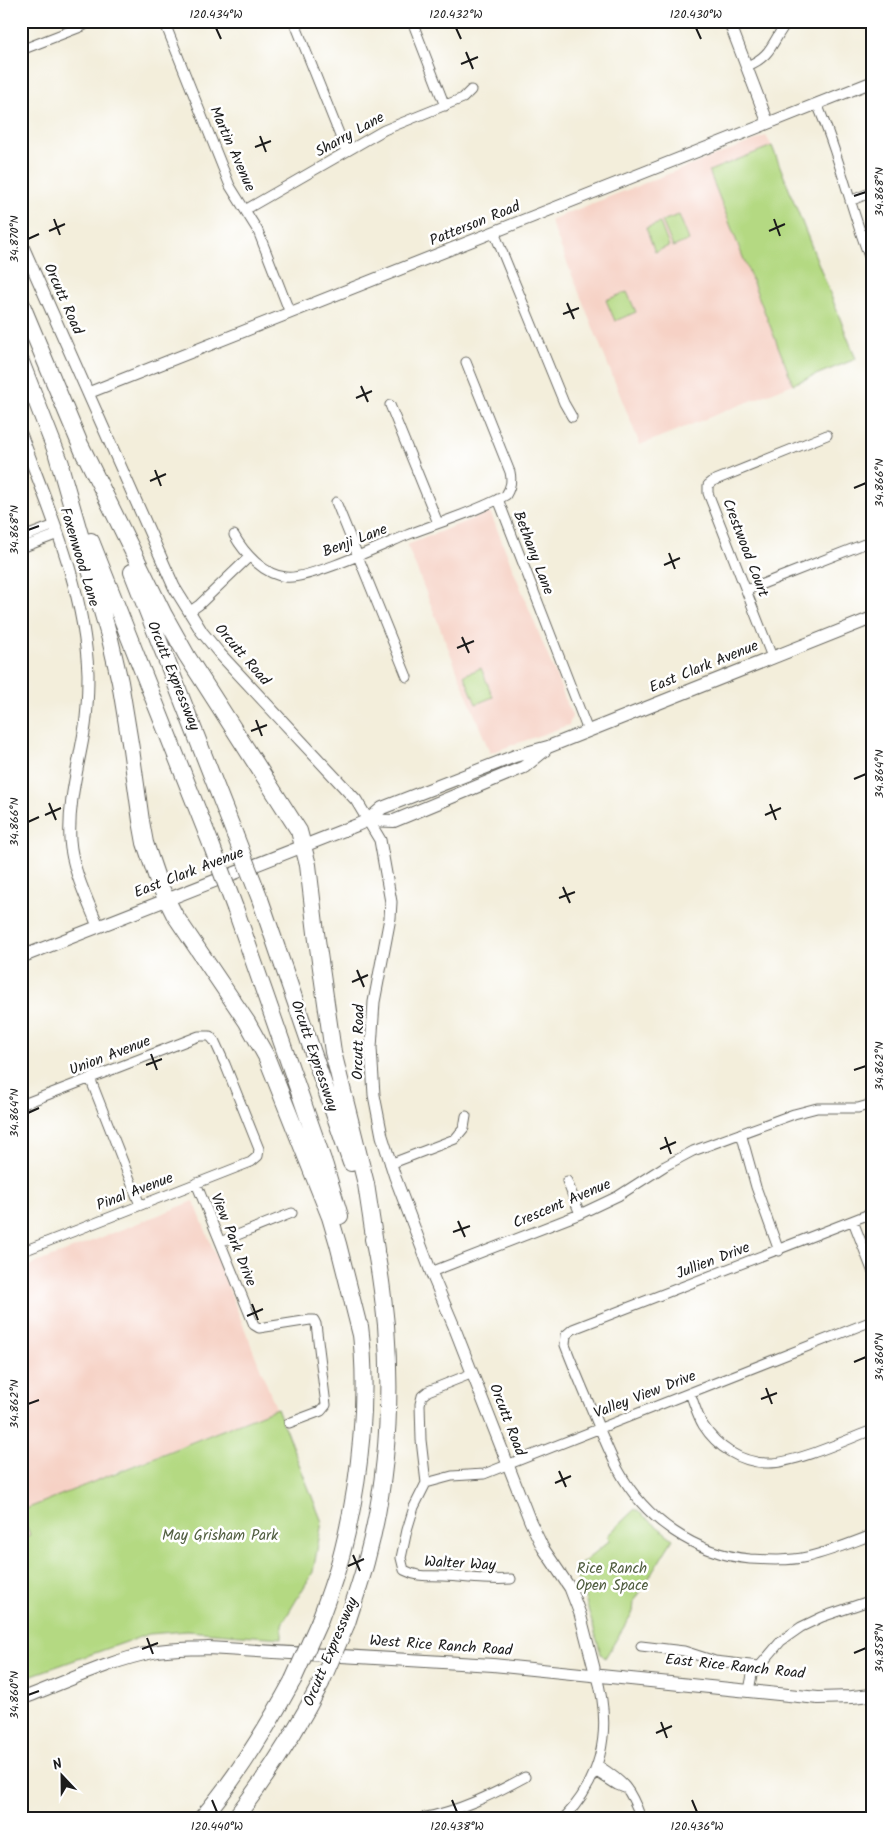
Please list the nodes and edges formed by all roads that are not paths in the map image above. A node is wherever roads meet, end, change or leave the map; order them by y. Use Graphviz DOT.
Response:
graph roads {
  1 [pos="90,21"];
  2 [pos="164,21"];
  3 [pos="294,21"];
  4 [pos="412,21"];
  5 [pos="729,21"];
  6 [pos="788,21"];
  7 [pos="21,50"];
  8 [pos="747,66"];
  9 [pos="872,82"];
  10 [pos="471,90"];
  11 [pos="817,104"];
  12 [pos="445,106"];
  13 [pos="768,123"];
  14 [pos="346,152"];
  15 [pos="872,192"];
  16 [pos="850,201"];
  17 [pos="245,210"];
  18 [pos="494,232"];
  19 [pos="21,242"];
  20 [pos="872,264"];
  21 [pos="21,303"];
  22 [pos="290,313"];
  23 [pos="21,362"];
  24 [pos="466,362"];
  25 [pos="88,393"];
  26 [pos="390,405"];
  27 [pos="572,417"];
  28 [pos="21,434"];
  29 [pos="827,435"];
  30 [pos="81,446"];
  31 [pos="57,455"];
  32 [pos="498,499"];
  33 [pos="336,502"];
  34 [pos="438,523"];
  35 [pos="56,530"];
  36 [pos="234,535"];
  37 [pos="21,538"];
  38 [pos="872,541"];
  39 [pos="21,548"];
  40 [pos="357,555"];
  41 [pos="249,557"];
  42 [pos="747,590"];
  43 [pos="189,612"];
  44 [pos="872,618"];
  45 [pos="772,657"];
  46 [pos="407,677"];
  47 [pos="588,731"];
  48 [pos="368,820"];
  49 [pos="304,846"];
  50 [pos="166,900"];
  51 [pos="98,926"];
  52 [pos="21,957"];
  53 [pos="90,1078"];
  54 [pos="872,1104"];
  55 [pos="21,1105"];
  56 [pos="466,1116"];
  57 [pos="741,1133"];
  58 [pos="258,1156"];
  59 [pos="390,1164"];
  60 [pos="566,1181"];
  61 [pos="196,1183"];
  62 [pos="140,1205"];
  63 [pos="292,1213"];
  64 [pos="580,1214"];
  65 [pos="872,1214"];
  66 [pos="853,1221"];
  67 [pos="220,1242"];
  68 [pos="376,1250"];
  69 [pos="779,1250"];
  70 [pos="21,1252"];
  71 [pos="872,1270"];
  72 [pos="430,1272"];
  73 [pos="872,1321"];
  74 [pos="361,1336"];
  75 [pos="473,1373"];
  76 [pos="690,1393"];
  77 [pos="289,1423"];
  78 [pos="599,1428"];
  79 [pos="872,1430"];
  80 [pos="508,1464"];
  81 [pos="426,1483"];
  82 [pos="872,1535"];
  83 [pos="511,1580"];
  84 [pos="872,1600"];
  85 [pos="641,1646"];
  86 [pos="759,1666"];
  87 [pos="595,1671"];
  88 [pos="750,1685"];
  89 [pos="872,1690"];
  90 [pos="21,1692"];
  91 [pos="872,1695"];
  92 [pos="21,1699"];
  93 [pos="596,1768"];
  94 [pos="525,1777"];
  95 [pos="202,1818"];
  96 [pos="235,1818"];
  97 [pos="422,1818"];
  98 [pos="564,1818"];
  99 [pos="642,1818"];
  1 -- 7 [label="street"];
  2 -- 17 [label="street, Martin Avenue"];
  3 -- 14 [label="street"];
  4 -- 12 [label="street"];
  5 -- 8 [label="street"];
  6 -- 8 [label="street"];
  8 -- 13 [label="street"];
  9 -- 11 [label="street, Patterson Road"];
  10 -- 12 [label="street, Sharry Lane"];
  11 -- 13 [label="street, Patterson Road"];
  11 -- 16 [label="street"];
  12 -- 14 [label="street, Sharry Lane"];
  13 -- 18 [label="street, Patterson Road"];
  14 -- 17 [label="street, Sharry Lane"];
  15 -- 16 [label="street"];
  16 -- 20 [label="street"];
  17 -- 22 [label="street, Martin Avenue"];
  18 -- 22 [label="street, Patterson Road"];
  18 -- 27 [label="street"];
  19 -- 25 [label="street, Orcutt Road"];
  21 -- 30 [label="highway, Orcutt Expressway"];
  22 -- 25 [label="street, Patterson Road"];
  23 -- 31 [label="highway, Orcutt Expressway"];
  24 -- 32 [label="street, Bethany Lane"];
  25 -- 43 [label="street, Orcutt Road"];
  26 -- 34 [label="street"];
  28 -- 35 [label="street, Foxenwood Lane"];
  29 -- 42 [label="street, Crestwood Court"];
  30 -- 49 [label="highway"];
  30 -- 68 [label="highway, Orcutt Expressway, bridge"];
  31 -- 50 [label="highway"];
  31 -- 74 [label="highway, Orcutt Expressway, bridge"];
  32 -- 34 [label="street, Benji Lane"];
  32 -- 47 [label="street, Bethany Lane"];
  33 -- 40 [label="street"];
  34 -- 40 [label="street, Benji Lane"];
  35 -- 37 [label="street"];
  35 -- 39 [label="street"];
  35 -- 51 [label="street, Foxenwood Lane"];
  36 -- 41 [label="street, Benji Lane"];
  38 -- 42 [label="street"];
  40 -- 41 [label="street, Benji Lane"];
  40 -- 46 [label="street"];
  41 -- 43 [label="street"];
  42 -- 45 [label="street, Crestwood Court"];
  43 -- 48 [label="street, Orcutt Road"];
  44 -- 45 [label="main road, East Clark Avenue"];
  45 -- 47 [label="main road, East Clark Avenue"];
  47 -- 48 [label="main road, East Clark Avenue"];
  48 -- 49 [label="main road, East Clark Avenue"];
  48 -- 59 [label="street, Orcutt Road"];
  49 -- 50 [label="main road, East Clark Avenue"];
  49 -- 68 [label="highway"];
  50 -- 51 [label="main road, East Clark Avenue"];
  50 -- 74 [label="highway"];
  51 -- 52 [label="main road, East Clark Avenue"];
  53 -- 55 [label="street, Union Avenue"];
  53 -- 58 [label="street, Union Avenue"];
  53 -- 62 [label="street"];
  54 -- 57 [label="street, Crescent Avenue"];
  56 -- 59 [label="street"];
  57 -- 64 [label="street, Crescent Avenue"];
  57 -- 69 [label="street"];
  58 -- 61 [label="street, Pinal Avenue"];
  59 -- 72 [label="street, Orcutt Road"];
  60 -- 64 [label="street"];
  61 -- 62 [label="street, Pinal Avenue"];
  61 -- 67 [label="street, View Park Drive"];
  62 -- 70 [label="street, Pinal Avenue"];
  63 -- 67 [label="street"];
  64 -- 72 [label="street, Crescent Avenue"];
  65 -- 66 [label="street, Jullien Drive"];
  66 -- 69 [label="street, Jullien Drive"];
  66 -- 71 [label="street"];
  67 -- 77 [label="street, View Park Drive"];
  68 -- 96 [label="highway, Orcutt Expressway, bridge"];
  69 -- 78 [label="street, Jullien Drive"];
  72 -- 75 [label="street, Orcutt Road"];
  73 -- 76 [label="street, Valley View Drive"];
  74 -- 95 [label="highway, Orcutt Expressway, bridge"];
  75 -- 80 [label="street, Orcutt Road"];
  75 -- 81 [label="street"];
  76 -- 78 [label="street, Valley View Drive"];
  76 -- 79 [label="street"];
  78 -- 80 [label="street, Valley View Drive"];
  78 -- 82 [label="street"];
  80 -- 81 [label="street, Valley View Drive"];
  80 -- 87 [label="street, Orcutt Road"];
  81 -- 83 [label="street, Walter Way"];
  84 -- 86 [label="street"];
  85 -- 86 [label="street"];
  86 -- 88 [label="street"];
  87 -- 88 [label="main road, East Rice Ranch Road"];
  87 -- 90 [label="main road, West Rice Ranch Road"];
  87 -- 91 [label="main road, East Rice Ranch Road"];
  87 -- 92 [label="main road, West Rice Ranch Road"];
  87 -- 93 [label="street"];
  88 -- 89 [label="main road, East Rice Ranch Road"];
  93 -- 98 [label="street"];
  93 -- 99 [label="street"];
  94 -- 97 [label="street"];
}
